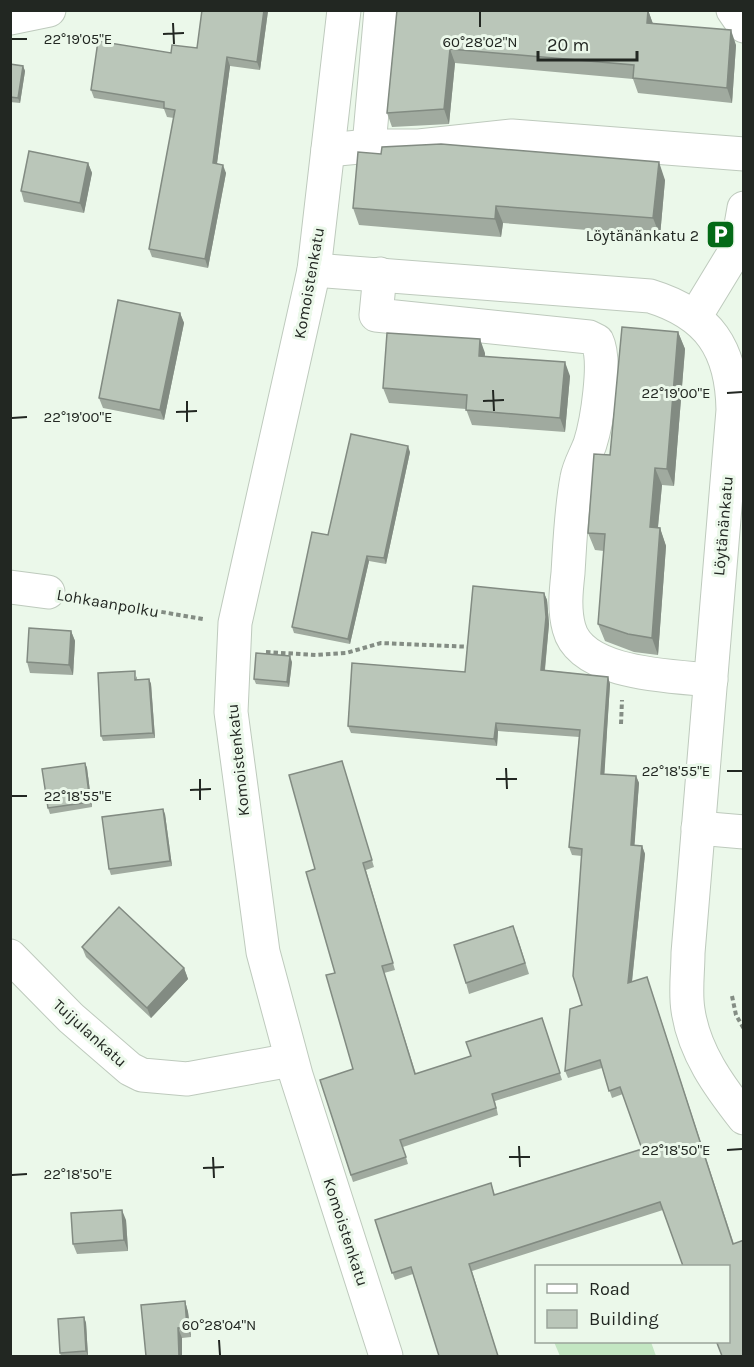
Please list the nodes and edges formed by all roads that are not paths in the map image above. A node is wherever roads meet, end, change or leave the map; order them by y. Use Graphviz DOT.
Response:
graph roads {
  1 [pos="49,10"];
  2 [pos="344,10"];
  3 [pos="381,10"];
  4 [pos="733,10"];
  5 [pos="10,18"];
  6 [pos="744,26"];
  7 [pos="369,146"];
  8 [pos="328,150"];
  9 [pos="744,154"];
  10 [pos="744,208"];
  11 [pos="314,270"];
  12 [pos="380,274"];
  13 [pos="695,317"];
  14 [pos="732,564"];
  15 [pos="10,587"];
  16 [pos="48,592"];
  17 [pos="711,680"];
  18 [pos="698,828"];
  19 [pos="744,832"];
  20 [pos="10,956"];
  21 [pos="291,1060"];
  22 [pos="744,1118"];
  23 [pos="386,1356"];
  1 -- 5 [label="street"];
  2 -- 8 [label="street, Komoistenkatu"];
  3 -- 7 [label="street"];
  4 -- 6 [label="street"];
  7 -- 8 [label="street"];
  7 -- 9 [label="street"];
  8 -- 11 [label="street, Komoistenkatu"];
  10 -- 13 [label="street"];
  11 -- 12 [label="street, Löytänänkatu"];
  11 -- 21 [label="street, Komoistenkatu"];
  12 -- 13 [label="street, Löytänänkatu"];
  12 -- 17 [label="street"];
  13 -- 14 [label="street, Löytänänkatu"];
  14 -- 17 [label="street, Löytänänkatu"];
  15 -- 16 [label="street, Lohkaanpolku"];
  17 -- 18 [label="street, Löytänänkatu"];
  18 -- 19 [label="street"];
  18 -- 22 [label="street, Löytänänkatu"];
  20 -- 21 [label="street, Tuijulankatu"];
  21 -- 23 [label="street, Komoistenkatu"];
}
